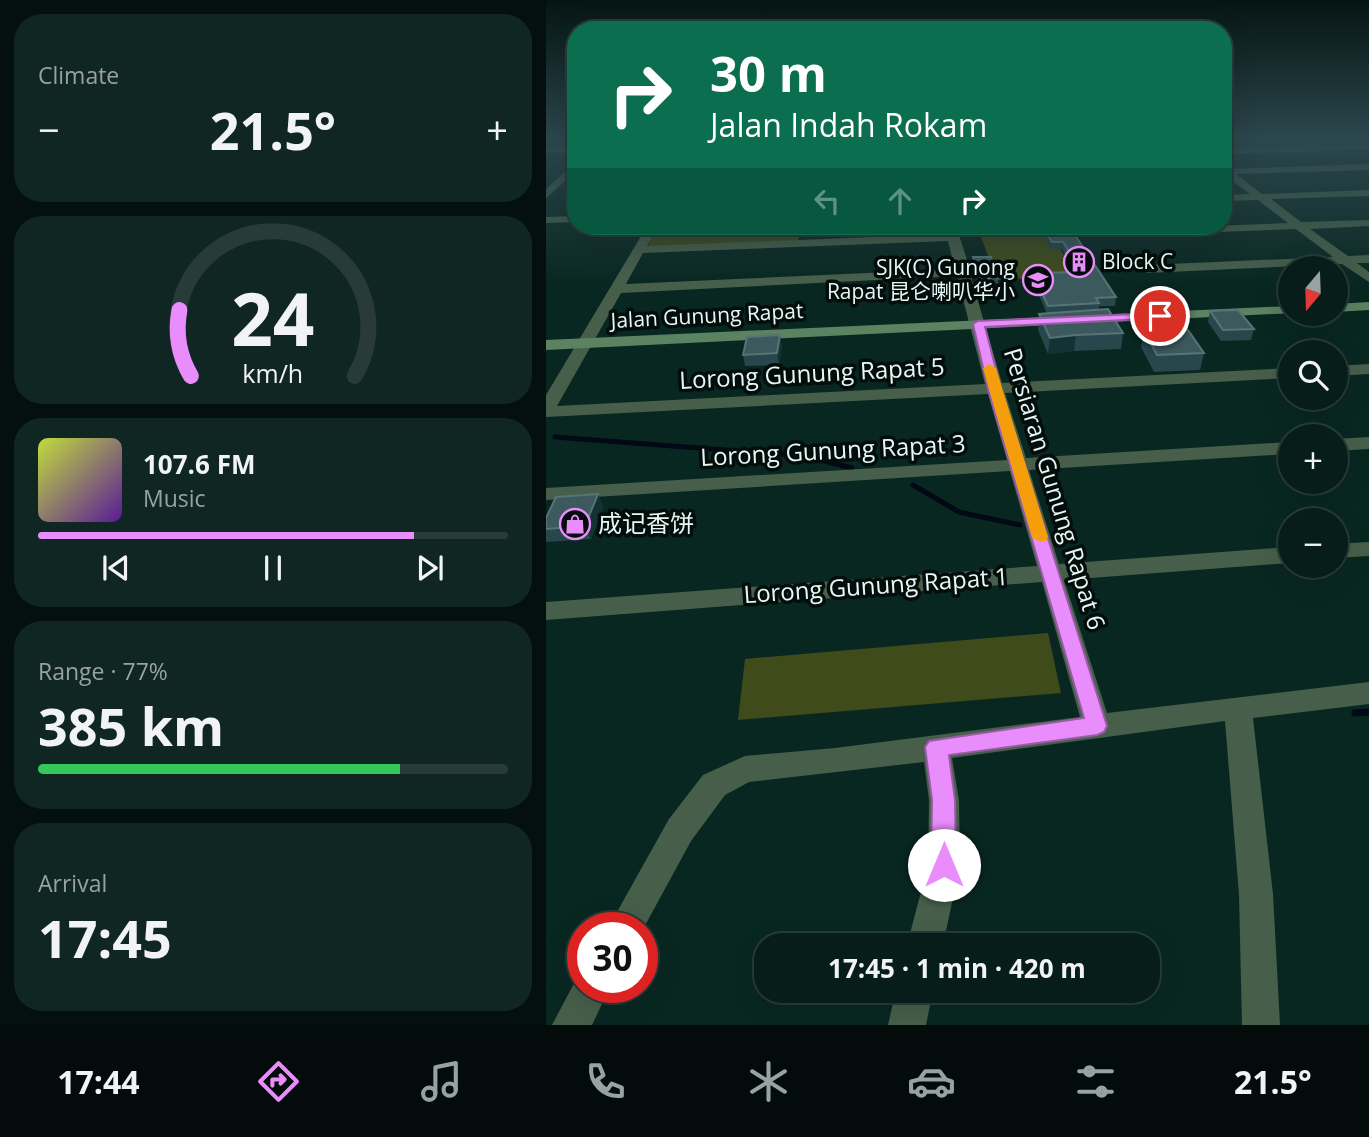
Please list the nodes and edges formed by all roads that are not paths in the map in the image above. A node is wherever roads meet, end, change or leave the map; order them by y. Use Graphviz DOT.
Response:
graph roads {
  1 [pos="1250,189"];
  2 [pos="1369,193"];
  3 [pos="1262,197"];
  4 [pos="1232,198"];
  5 [pos="567,219"];
  6 [pos="546,220"];
  7 [pos="1369,223"];
  8 [pos="1299,225"];
  9 [pos="1232,228"];
  10 [pos="648,235"];
  11 [pos="886,235"];
  12 [pos="953,235"];
  13 [pos="639,250"];
  14 [pos="1338,256"];
  15 [pos="1369,259"];
  16 [pos="1348,260"];
  17 [pos="1278,263"];
  18 [pos="1348,263"];
  19 [pos="1146,269"];
  20 [pos="965,272"];
  21 [pos="1369,278"];
  22 [pos="616,289"];
  23 [pos="1369,306"];
  24 [pos="1348,307"];
  25 [pos="1278,311"];
  26 [pos="978,324"];
  27 [pos="584,343"];
  28 [pos="546,345"];
  29 [pos="1369,369"];
  30 [pos="1348,370"];
  31 [pos="1278,374"];
  32 [pos="995,389"];
  33 [pos="546,411"];
  34 [pos="1369,443"];
  35 [pos="1348,444"];
  36 [pos="1278,449"];
  37 [pos="1018,466"];
  38 [pos="546,494"];
  39 [pos="1369,549"];
  40 [pos="1348,550"];
  41 [pos="1278,556"];
  42 [pos="1051,572"];
  43 [pos="546,611"];
  44 [pos="1369,693"];
  45 [pos="1238,708"];
  46 [pos="1097,726"];
  47 [pos="936,747"];
  48 [pos="634,912"];
  49 [pos="928,933"];
  50 [pos="583,1003"];
  51 [pos="571,1025"];
  52 [pos="1261,1025"];
  1 -- 3 [label="street"];
  2 -- 3 [label="street"];
  3 -- 4 [label="street"];
  3 -- 8 [label="street"];
  5 -- 6 [label="street"];
  7 -- 8 [label="street"];
  8 -- 9 [label="street"];
  8 -- 14 [label="street"];
  10 -- 13 [label="street"];
  11 -- 13 [label="street"];
  12 -- 20 [label="street, Persiaran Gunung Rapat 6"];
  13 -- 22 [label="street"];
  15 -- 16 [label="street"];
  17 -- 19 [label="street"];
  18 -- 21 [label="street"];
  20 -- 22 [label="street"];
  20 -- 26 [label="street, Persiaran Gunung Rapat 6"];
  22 -- 27 [label="street"];
  23 -- 24 [label="street"];
  25 -- 26 [label="street, Jalan Gunung Rapat"];
  26 -- 27 [label="street, Jalan Gunung Rapat"];
  26 -- 32 [label="street, Persiaran Gunung Rapat 6"];
  27 -- 28 [label="street, Jalan Gunung Rapat"];
  27 -- 33 [label="street"];
  29 -- 30 [label="street"];
  31 -- 32 [label="street, Lorong Gunung Rapat 5"];
  32 -- 33 [label="street, Lorong Gunung Rapat 5"];
  32 -- 37 [label="street, Persiaran Gunung Rapat 6"];
  34 -- 35 [label="street"];
  36 -- 37 [label="street, Lorong Gunung Rapat 3"];
  37 -- 38 [label="street, Lorong Gunung Rapat 3"];
  37 -- 42 [label="street, Persiaran Gunung Rapat 6"];
  39 -- 40 [label="street"];
  41 -- 42 [label="street, Lorong Gunung Rapat 1"];
  42 -- 43 [label="street, Lorong Gunung Rapat 1"];
  42 -- 46 [label="street, Persiaran Gunung Rapat 6"];
  44 -- 45 [label="street"];
  45 -- 46 [label="street"];
  45 -- 52 [label="street"];
  46 -- 47 [label="street"];
  47 -- 48 [label="street"];
  47 -- 49 [label="street"];
  50 -- 51 [label="street"];
}
